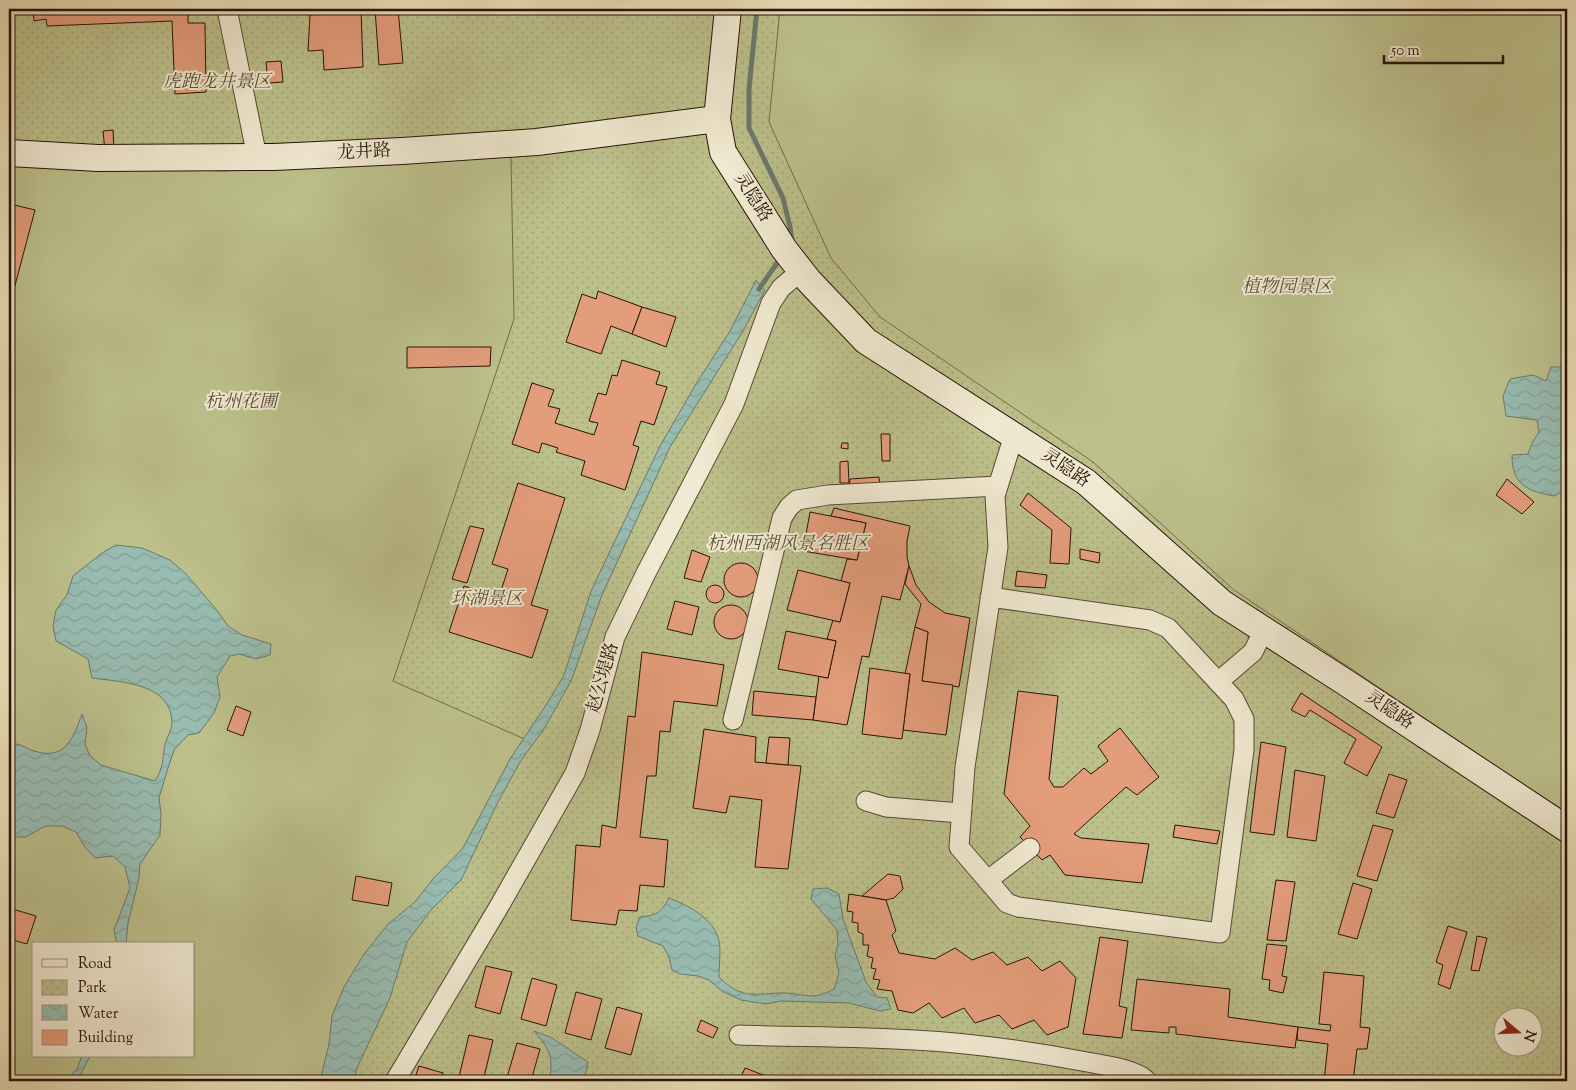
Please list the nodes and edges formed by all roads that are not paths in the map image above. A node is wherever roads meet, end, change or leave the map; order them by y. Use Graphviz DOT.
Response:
graph roads {
  1 [pos="227,9"];
  2 [pos="728,9"];
  3 [pos="717,119"];
  4 [pos="9,153"];
  5 [pos="257,157"];
  6 [pos="801,271"];
  7 [pos="1014,435"];
  8 [pos="998,486"];
  9 [pos="990,597"];
  10 [pos="1264,630"];
  11 [pos="1218,682"];
  12 [pos="733,720"];
  13 [pos="866,801"];
  14 [pos="961,813"];
  15 [pos="1567,829"];
  16 [pos="1030,848"];
  17 [pos="988,880"];
  18 [pos="739,1035"];
  19 [pos="395,1081"];
  20 [pos="1147,1081"];
  1 -- 5 [label="street"];
  2 -- 3 [label="main road, 灵隐路"];
  3 -- 5 [label="main road, 龙井路"];
  3 -- 6 [label="main road, 灵隐路"];
  4 -- 5 [label="main road, 龙井路"];
  6 -- 7 [label="main road, 灵隐路"];
  6 -- 19 [label="street, 赵公堤路"];
  7 -- 8 [label="street"];
  7 -- 10 [label="main road, 灵隐路"];
  8 -- 9 [label="street"];
  8 -- 12 [label="street"];
  9 -- 11 [label="street"];
  9 -- 14 [label="street"];
  10 -- 11 [label="street"];
  10 -- 15 [label="main road, 灵隐路"];
  11 -- 17 [label="street"];
  13 -- 14 [label="street"];
  14 -- 17 [label="street"];
  16 -- 17 [label="street"];
  18 -- 20 [label="street"];
}
